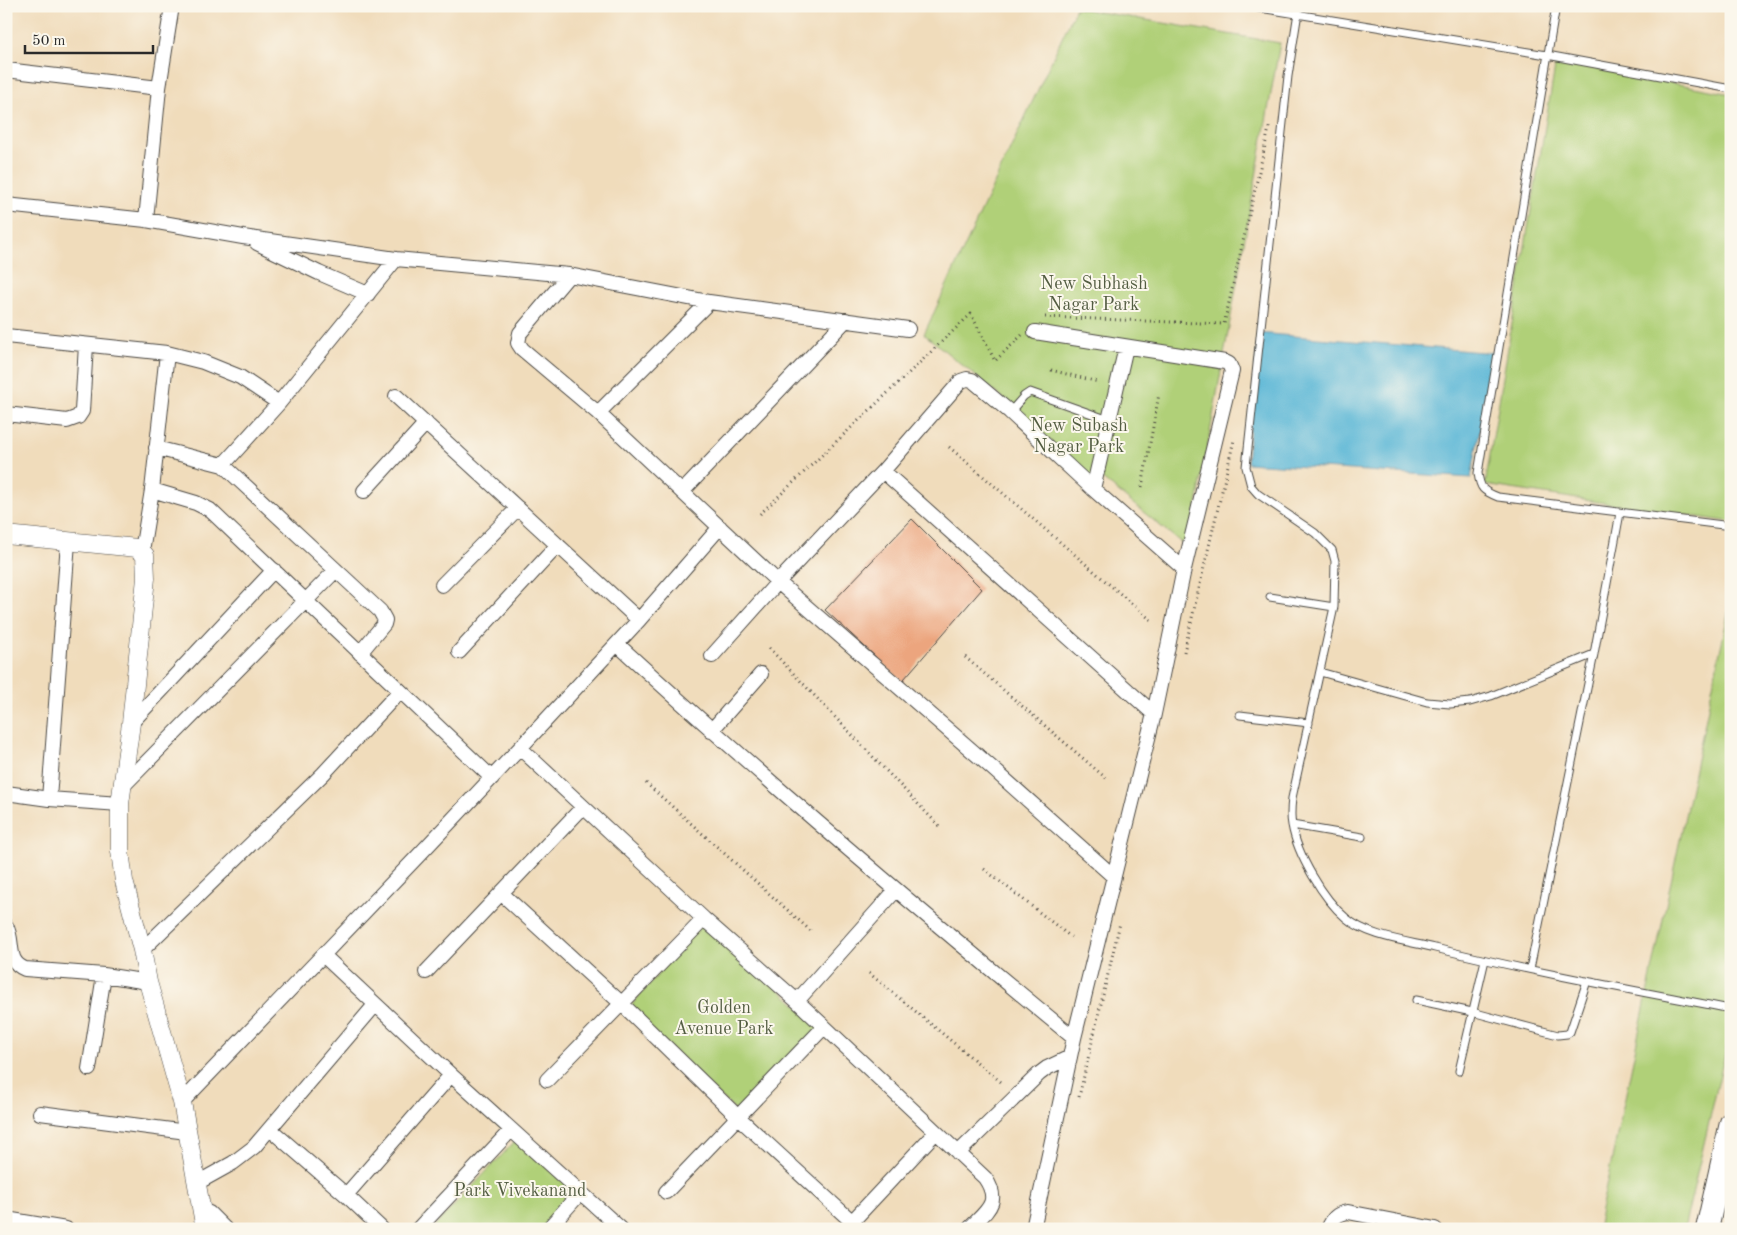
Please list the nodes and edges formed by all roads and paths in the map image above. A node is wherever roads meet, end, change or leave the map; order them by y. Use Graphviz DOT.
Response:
graph roads {
  1 [pos="172,6"];
  2 [pos="1247,6"];
  3 [pos="1298,6"];
  4 [pos="1556,6"];
  5 [pos="1296,15"];
  6 [pos="1547,55"];
  7 [pos="6,70"];
  8 [pos="159,88"];
  9 [pos="1731,90"];
  10 [pos="1271,117"];
  11 [pos="6,205"];
  12 [pos="146,220"];
  13 [pos="242,237"];
  14 [pos="396,259"];
  15 [pos="569,275"];
  16 [pos="368,294"];
  17 [pos="709,302"];
  18 [pos="846,320"];
  19 [pos="1224,324"];
  20 [pos="908,329"];
  21 [pos="1035,332"];
  22 [pos="6,336"];
  23 [pos="86,345"];
  24 [pos="1126,347"];
  25 [pos="166,353"];
  26 [pos="1051,370"];
  27 [pos="1098,382"];
  28 [pos="1159,394"];
  29 [pos="396,396"];
  30 [pos="279,403"];
  31 [pos="1010,412"];
  32 [pos="6,414"];
  33 [pos="598,414"];
  34 [pos="1109,420"];
  35 [pos="426,423"];
  36 [pos="949,447"];
  37 [pos="156,448"];
  38 [pos="224,465"];
  39 [pos="883,471"];
  40 [pos="1093,488"];
  41 [pos="1142,488"];
  42 [pos="152,490"];
  43 [pos="364,491"];
  44 [pos="682,492"];
  45 [pos="518,508"];
  46 [pos="1620,513"];
  47 [pos="1731,526"];
  48 [pos="720,527"];
  49 [pos="6,535"];
  50 [pos="68,542"];
  51 [pos="558,545"];
  52 [pos="142,551"];
  53 [pos="1184,569"];
  54 [pos="274,570"];
  55 [pos="336,570"];
  56 [pos="778,582"];
  57 [pos="442,585"];
  58 [pos="1270,597"];
  59 [pos="306,601"];
  60 [pos="1334,607"];
  61 [pos="639,620"];
  62 [pos="1151,620"];
  63 [pos="617,644"];
  64 [pos="769,648"];
  65 [pos="459,652"];
  66 [pos="360,653"];
  67 [pos="1594,654"];
  68 [pos="712,656"];
  69 [pos="965,657"];
  70 [pos="1320,672"];
  71 [pos="761,674"];
  72 [pos="400,691"];
  73 [pos="1154,714"];
  74 [pos="1240,715"];
  75 [pos="131,723"];
  76 [pos="1309,723"];
  77 [pos="711,731"];
  78 [pos="520,748"];
  79 [pos="492,778"];
  80 [pos="1106,779"];
  81 [pos="646,783"];
  82 [pos="123,786"];
  83 [pos="6,793"];
  84 [pos="49,799"];
  85 [pos="120,804"];
  86 [pos="583,807"];
  87 [pos="1292,825"];
  88 [pos="941,828"];
  89 [pos="1362,837"];
  90 [pos="984,869"];
  91 [pos="1113,876"];
  92 [pos="896,890"];
  93 [pos="501,893"];
  94 [pos="704,919"];
  95 [pos="6,926"];
  96 [pos="813,933"];
  97 [pos="1071,937"];
  98 [pos="142,950"];
  99 [pos="323,954"];
  100 [pos="1484,960"];
  101 [pos="1530,969"];
  102 [pos="426,972"];
  103 [pos="868,973"];
  104 [pos="104,975"];
  105 [pos="1587,981"];
  106 [pos="148,982"];
  107 [pos="1416,1000"];
  108 [pos="797,1001"];
  109 [pos="621,1003"];
  110 [pos="375,1005"];
  111 [pos="1731,1009"];
  112 [pos="1472,1012"];
  113 [pos="824,1027"];
  114 [pos="1074,1038"];
  115 [pos="1070,1057"];
  116 [pos="89,1069"];
  117 [pos="1459,1071"];
  118 [pos="450,1075"];
  119 [pos="547,1080"];
  120 [pos="1000,1082"];
  121 [pos="182,1102"];
  122 [pos="40,1113"];
  123 [pos="739,1118"];
  124 [pos="1731,1122"];
  125 [pos="270,1129"];
  126 [pos="511,1130"];
  127 [pos="187,1132"];
  128 [pos="936,1132"];
  129 [pos="958,1153"];
  130 [pos="1726,1166"];
  131 [pos="197,1183"];
  132 [pos="581,1192"];
  133 [pos="666,1192"];
  134 [pos="346,1195"];
  135 [pos="6,1219"];
  136 [pos="204,1220"];
  137 [pos="853,1226"];
  138 [pos="66,1229"];
  139 [pos="225,1229"];
  140 [pos="382,1229"];
  141 [pos="418,1229"];
  142 [pos="548,1229"];
  143 [pos="621,1229"];
  144 [pos="969,1229"];
  145 [pos="1033,1229"];
  146 [pos="1328,1229"];
  147 [pos="1435,1229"];
  148 [pos="1707,1229"];
  1 -- 8 [label="street"];
  2 -- 5 [label="lane"];
  3 -- 5 [label="lane"];
  4 -- 6 [label="lane"];
  5 -- 6 [label="lane"];
  5 -- 60 [label="lane"];
  6 -- 9 [label="lane"];
  6 -- 46 [label="lane"];
  7 -- 8 [label="street"];
  8 -- 12 [label="street"];
  10 -- 19 [label="path"];
  11 -- 12 [label="street"];
  12 -- 13 [label="street"];
  13 -- 14 [label="street"];
  13 -- 16 [label="street"];
  14 -- 15 [label="street"];
  14 -- 16 [label="street"];
  15 -- 17 [label="street"];
  15 -- 33 [label="street"];
  16 -- 30 [label="street"];
  17 -- 18 [label="street"];
  17 -- 33 [label="street"];
  18 -- 20 [label="street"];
  18 -- 44 [label="street"];
  21 -- 24 [label="street"];
  22 -- 23 [label="street"];
  23 -- 25 [label="street"];
  23 -- 32 [label="street"];
  24 -- 34 [label="street"];
  24 -- 53 [label="street"];
  25 -- 30 [label="street"];
  25 -- 37 [label="street"];
  26 -- 27 [label="path"];
  28 -- 41 [label="path"];
  29 -- 35 [label="street"];
  30 -- 38 [label="street"];
  31 -- 34 [label="lane"];
  31 -- 39 [label="street"];
  31 -- 40 [label="street"];
  33 -- 44 [label="street"];
  34 -- 40 [label="street"];
  35 -- 43 [label="street"];
  35 -- 45 [label="street"];
  36 -- 62 [label="path"];
  37 -- 38 [label="street"];
  37 -- 42 [label="street"];
  38 -- 55 [label="street"];
  39 -- 56 [label="street"];
  39 -- 73 [label="street"];
  40 -- 53 [label="street"];
  42 -- 52 [label="street"];
  42 -- 54 [label="street"];
  44 -- 48 [label="street"];
  45 -- 51 [label="street"];
  45 -- 57 [label="street"];
  46 -- 47 [label="lane"];
  46 -- 67 [label="lane"];
  48 -- 56 [label="street"];
  48 -- 61 [label="street"];
  49 -- 50 [label="street"];
  50 -- 52 [label="street"];
  50 -- 84 [label="street"];
  51 -- 61 [label="street"];
  51 -- 65 [label="street"];
  52 -- 75 [label="street"];
  53 -- 73 [label="street"];
  54 -- 59 [label="street"];
  54 -- 75 [label="street"];
  55 -- 59 [label="street"];
  55 -- 66 [label="street"];
  56 -- 68 [label="street"];
  56 -- 91 [label="street"];
  58 -- 60 [label="lane"];
  59 -- 66 [label="street"];
  59 -- 82 [label="street"];
  60 -- 70 [label="lane"];
  61 -- 63 [label="street"];
  63 -- 77 [label="street"];
  63 -- 78 [label="street"];
  64 -- 88 [label="path"];
  66 -- 72 [label="street"];
  67 -- 70 [label="lane"];
  67 -- 101 [label="lane"];
  69 -- 80 [label="path"];
  70 -- 76 [label="lane"];
  71 -- 77 [label="street"];
  72 -- 79 [label="street"];
  72 -- 98 [label="street"];
  73 -- 91 [label="street"];
  74 -- 76 [label="lane"];
  75 -- 82 [label="street"];
  76 -- 87 [label="lane"];
  77 -- 92 [label="street"];
  78 -- 79 [label="street"];
  78 -- 86 [label="street"];
  79 -- 99 [label="street"];
  81 -- 96 [label="path"];
  82 -- 85 [label="street"];
  83 -- 84 [label="street"];
  84 -- 85 [label="street"];
  85 -- 98 [label="street"];
  86 -- 93 [label="street"];
  86 -- 94 [label="street"];
  87 -- 89 [label="lane"];
  87 -- 100 [label="lane"];
  90 -- 97 [label="path"];
  91 -- 114 [label="street"];
  92 -- 108 [label="street"];
  92 -- 114 [label="street"];
  93 -- 102 [label="street"];
  93 -- 109 [label="street"];
  94 -- 108 [label="street"];
  94 -- 109 [label="street"];
  95 -- 104 [label="street"];
  98 -- 106 [label="street"];
  99 -- 110 [label="street"];
  99 -- 121 [label="street"];
  100 -- 101 [label="lane"];
  100 -- 112 [label="lane"];
  101 -- 105 [label="lane"];
  103 -- 120 [label="path"];
  104 -- 106 [label="street"];
  104 -- 116 [label="street"];
  105 -- 111 [label="lane"];
  105 -- 112 [label="lane"];
  106 -- 121 [label="street"];
  107 -- 112 [label="lane"];
  108 -- 113 [label="street"];
  109 -- 119 [label="street"];
  109 -- 123 [label="street"];
  110 -- 118 [label="street"];
  110 -- 125 [label="street"];
  112 -- 117 [label="lane"];
  113 -- 123 [label="street"];
  113 -- 128 [label="street"];
  114 -- 115 [label="street"];
  115 -- 129 [label="street"];
  115 -- 145 [label="street"];
  118 -- 126 [label="street"];
  118 -- 134 [label="street"];
  121 -- 127 [label="street"];
  122 -- 127 [label="street"];
  123 -- 133 [label="street"];
  123 -- 137 [label="street"];
  124 -- 130 [label="main road"];
  125 -- 131 [label="street"];
  125 -- 134 [label="street"];
  126 -- 132 [label="street"];
  126 -- 141 [label="street"];
  127 -- 131 [label="street"];
  128 -- 129 [label="street"];
  128 -- 137 [label="street"];
  129 -- 144 [label="street"];
  130 -- 148 [label="main road"];
  131 -- 136 [label="street"];
  132 -- 142 [label="street"];
  132 -- 143 [label="street"];
  134 -- 140 [label="street"];
  135 -- 138 [label="street"];
  136 -- 139 [label="street"];
  146 -- 147 [label="street"];
}
